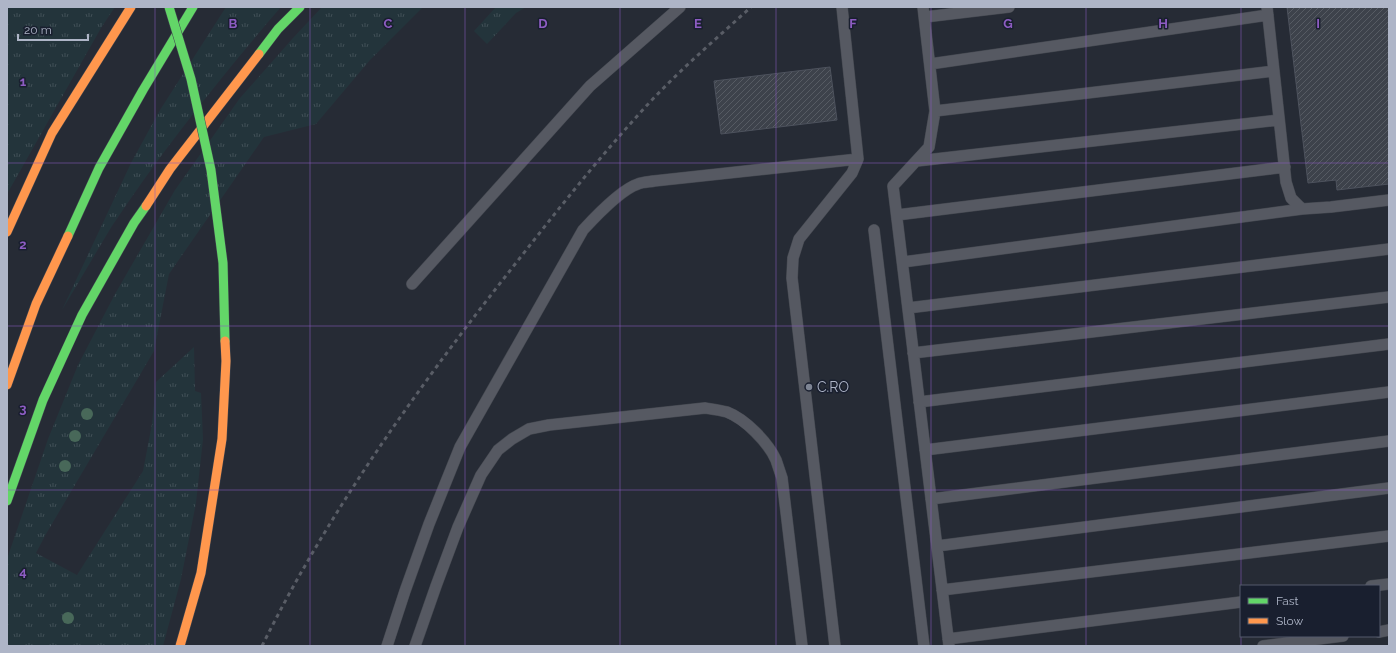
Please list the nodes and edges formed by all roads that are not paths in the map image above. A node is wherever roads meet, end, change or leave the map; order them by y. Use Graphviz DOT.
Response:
graph roads {
  1 [pos="131,7"];
  2 [pos="169,7"];
  3 [pos="193,7"];
  4 [pos="300,7"];
  5 [pos="680,7"];
  6 [pos="1009,7"];
  7 [pos="842,8"];
  8 [pos="1268,11"];
  9 [pos="924,12"];
  10 [pos="930,64"];
  11 [pos="1274,71"];
  12 [pos="935,112"];
  13 [pos="1279,120"];
  14 [pos="858,159"];
  15 [pos="917,160"];
  16 [pos="1285,167"];
  17 [pos="1389,200"];
  18 [pos="1302,209"];
  19 [pos="897,214"];
  20 [pos="874,230"];
  21 [pos="7,232"];
  22 [pos="1389,249"];
  23 [pos="903,262"];
  24 [pos="412,284"];
  25 [pos="1389,297"];
  26 [pos="908,308"];
  27 [pos="1389,344"];
  28 [pos="914,353"];
  29 [pos="7,385"];
  30 [pos="1389,392"];
  31 [pos="919,402"];
  32 [pos="1389,441"];
  33 [pos="925,450"];
  34 [pos="1389,488"];
  35 [pos="931,499"];
  36 [pos="7,501"];
  37 [pos="1389,536"];
  38 [pos="937,546"];
  39 [pos="942,590"];
  40 [pos="1240,602"];
  41 [pos="1335,637"];
  42 [pos="948,643"];
  43 [pos="180,646"];
  44 [pos="387,646"];
  45 [pos="415,646"];
  46 [pos="802,646"];
  47 [pos="836,646"];
  48 [pos="924,646"];
  49 [pos="1263,646"];
  1 -- 21 [label="highway"];
  2 -- 43 [label="highway, bridge"];
  3 -- 29 [label="highway"];
  4 -- 36 [label="highway"];
  5 -- 24 [label="lane"];
  6 -- 9 [label="lane"];
  7 -- 14 [label="lane"];
  8 -- 10 [label="lane"];
  8 -- 11 [label="lane"];
  9 -- 10 [label="lane"];
  10 -- 12 [label="lane"];
  11 -- 12 [label="lane"];
  11 -- 13 [label="lane"];
  12 -- 15 [label="lane"];
  13 -- 15 [label="lane"];
  13 -- 16 [label="lane"];
  14 -- 44 [label="lane"];
  14 -- 47 [label="lane"];
  15 -- 19 [label="lane"];
  16 -- 18 [label="lane"];
  16 -- 19 [label="lane"];
  17 -- 18 [label="lane"];
  18 -- 23 [label="lane"];
  19 -- 23 [label="lane"];
  20 -- 48 [label="lane"];
  22 -- 26 [label="lane"];
  23 -- 26 [label="lane"];
  25 -- 28 [label="lane"];
  26 -- 28 [label="lane"];
  27 -- 31 [label="lane"];
  28 -- 31 [label="lane"];
  30 -- 33 [label="lane"];
  31 -- 33 [label="lane"];
  32 -- 35 [label="lane"];
  33 -- 35 [label="lane"];
  34 -- 38 [label="lane"];
  35 -- 38 [label="lane"];
  37 -- 39 [label="lane"];
  38 -- 39 [label="lane"];
  39 -- 42 [label="lane"];
  40 -- 42 [label="lane"];
  41 -- 49 [label="lane"];
  45 -- 46 [label="lane"];
}
